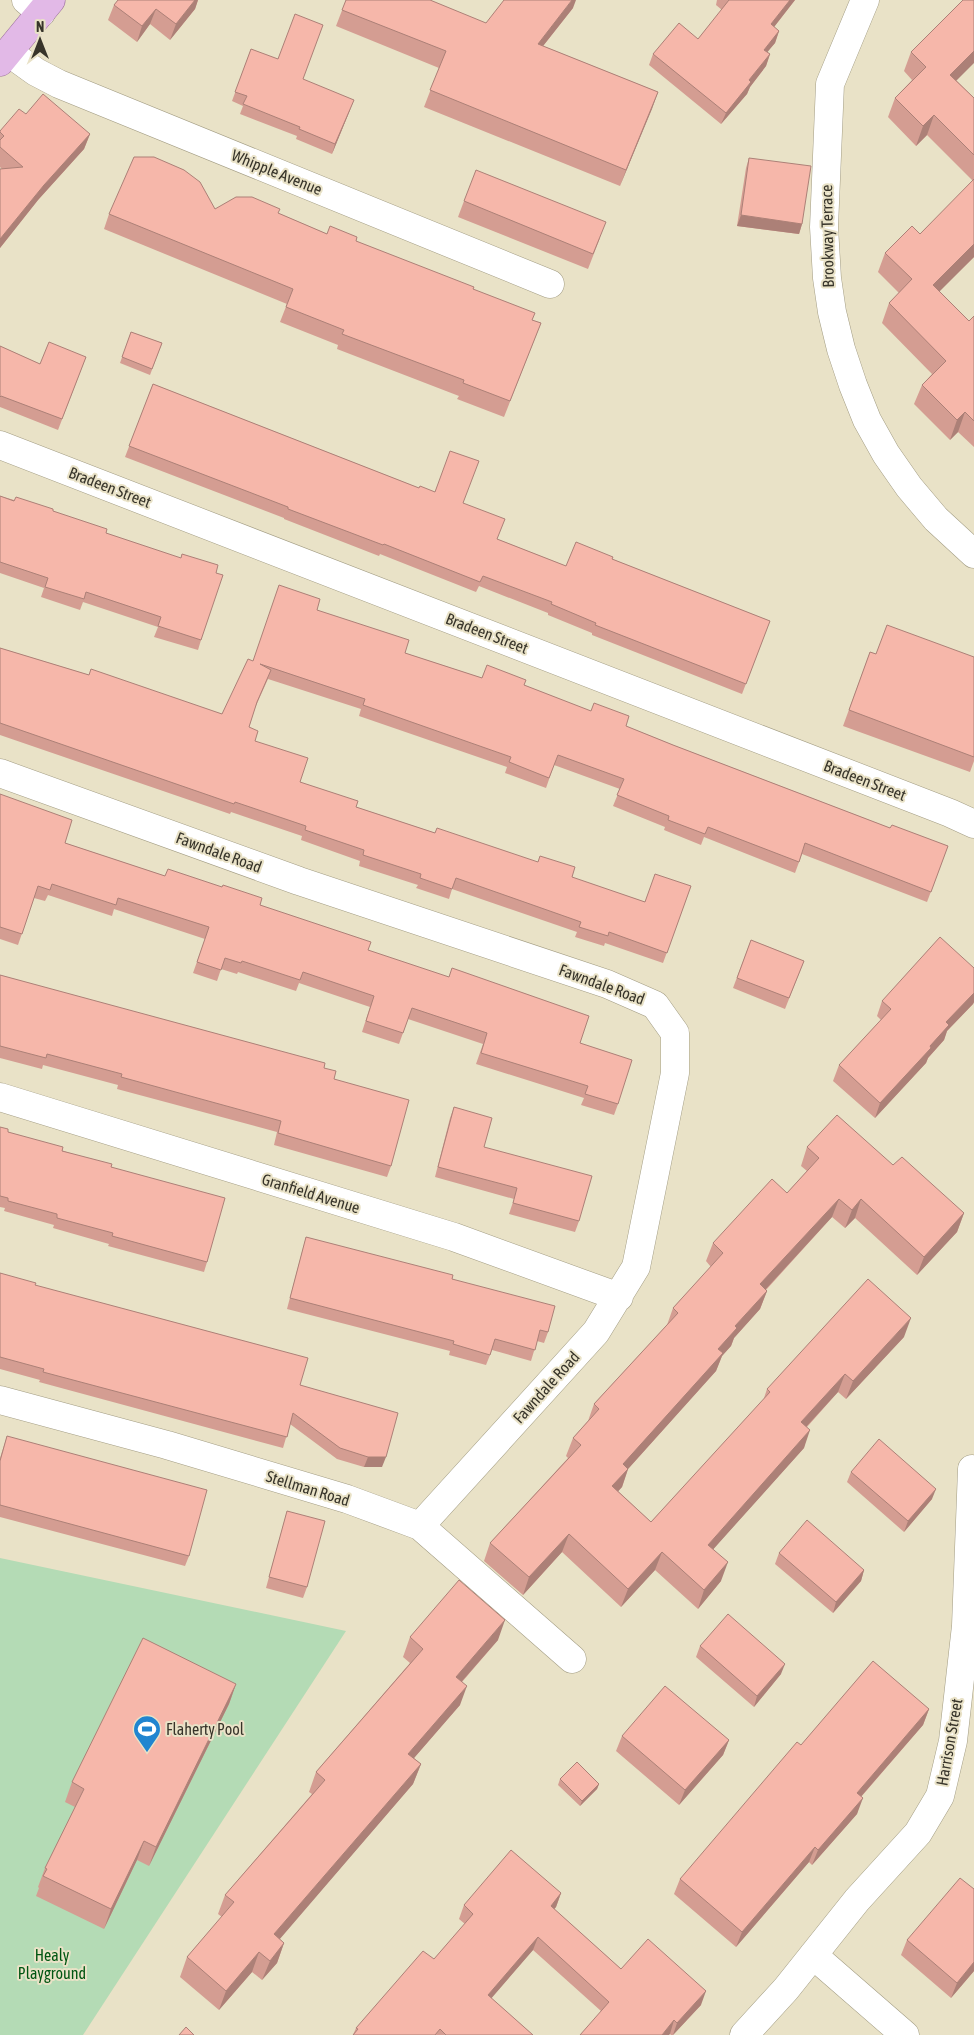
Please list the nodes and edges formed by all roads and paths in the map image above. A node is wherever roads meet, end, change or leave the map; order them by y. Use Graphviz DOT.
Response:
graph roads {
  1 [pos="864,0"];
  2 [pos="39,4"];
  3 [pos="4,57"];
  4 [pos="550,284"];
  5 [pos="0,445"];
  6 [pos="974,554"];
  7 [pos="0,773"];
  8 [pos="974,824"];
  9 [pos="0,1097"];
  10 [pos="619,1297"];
  11 [pos="0,1400"];
  12 [pos="972,1469"];
  13 [pos="420,1526"];
  14 [pos="572,1659"];
  15 [pos="813,1955"];
  16 [pos="744,2035"];
  17 [pos="904,2035"];
  1 -- 6 [label="street, Brookway Terrace"];
  2 -- 3 [label="main road"];
  3 -- 4 [label="street, Whipple Avenue"];
  5 -- 8 [label="street, Bradeen Street"];
  7 -- 10 [label="street, Fawndale Road"];
  9 -- 10 [label="street, Granfield Avenue"];
  10 -- 13 [label="street, Fawndale Road"];
  11 -- 13 [label="street, Stellman Road"];
  12 -- 15 [label="street, Harrison Street"];
  13 -- 14 [label="street, Stellman Road"];
  15 -- 16 [label="street, Harrison Street"];
  15 -- 17 [label="street"];
}
